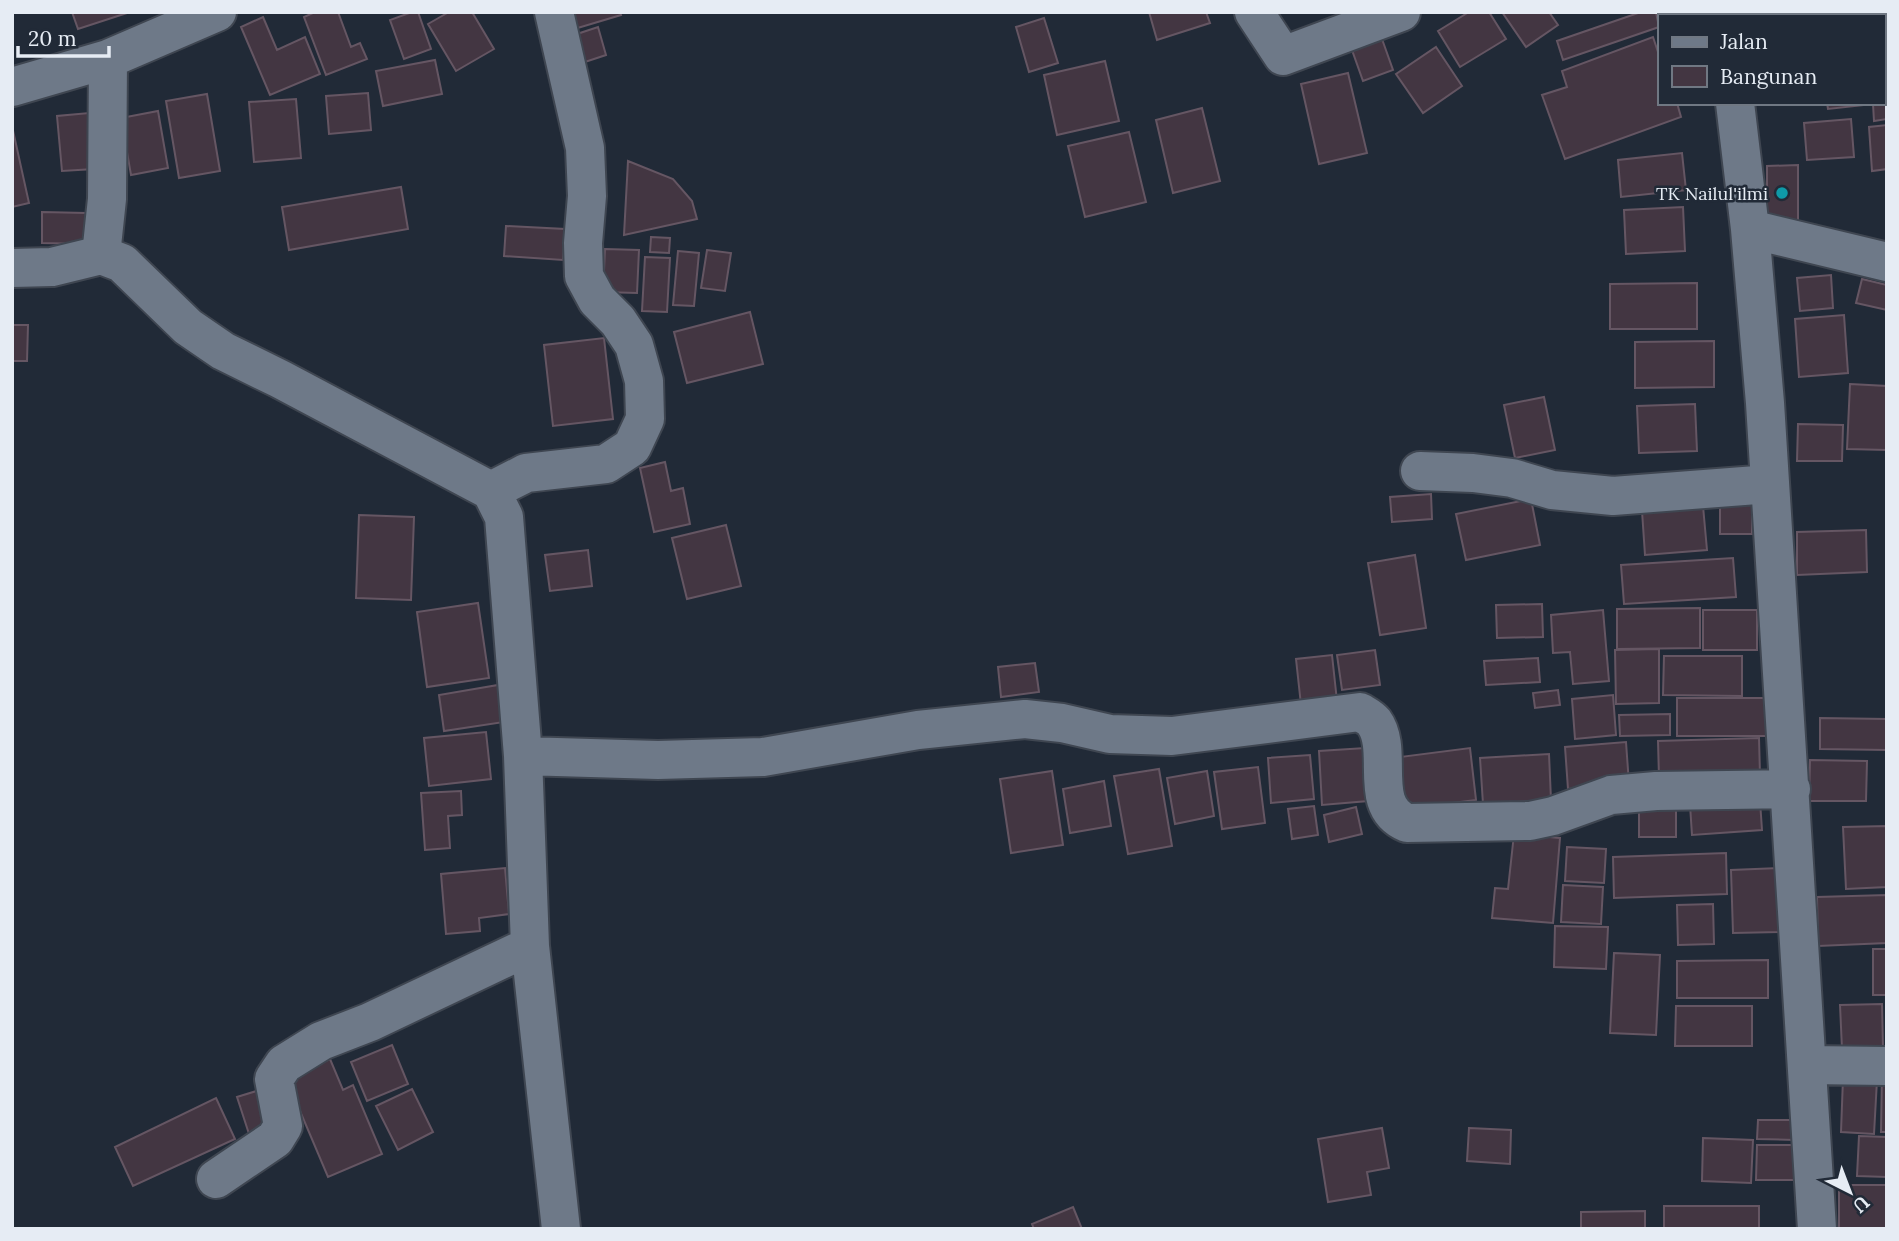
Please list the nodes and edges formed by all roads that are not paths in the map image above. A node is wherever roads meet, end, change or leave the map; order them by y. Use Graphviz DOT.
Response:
graph roads {
  1 [pos="217,12"];
  2 [pos="554,12"];
  3 [pos="1254,12"];
  4 [pos="1401,12"];
  5 [pos="108,59"];
  6 [pos="12,88"];
  7 [pos="1735,105"];
  8 [pos="1750,229"];
  9 [pos="101,255"];
  10 [pos="1887,262"];
  11 [pos="12,268"];
  12 [pos="1420,471"];
  13 [pos="1770,484"];
  14 [pos="491,491"];
  15 [pos="523,756"];
  16 [pos="1791,789"];
  17 [pos="530,946"];
  18 [pos="1809,1065"];
  19 [pos="1887,1066"];
  20 [pos="216,1179"];
  21 [pos="561,1229"];
  22 [pos="1817,1229"];
  1 -- 5 [label="street"];
  2 -- 14 [label="street"];
  3 -- 4 [label="street"];
  5 -- 6 [label="street"];
  5 -- 9 [label="street"];
  7 -- 8 [label="street"];
  8 -- 10 [label="street"];
  8 -- 13 [label="street"];
  9 -- 11 [label="street"];
  9 -- 14 [label="street"];
  12 -- 13 [label="street"];
  13 -- 16 [label="street"];
  14 -- 15 [label="street"];
  15 -- 16 [label="street"];
  15 -- 17 [label="street"];
  16 -- 18 [label="street"];
  17 -- 20 [label="street"];
  17 -- 21 [label="street"];
  18 -- 19 [label="street"];
  18 -- 22 [label="street"];
}
